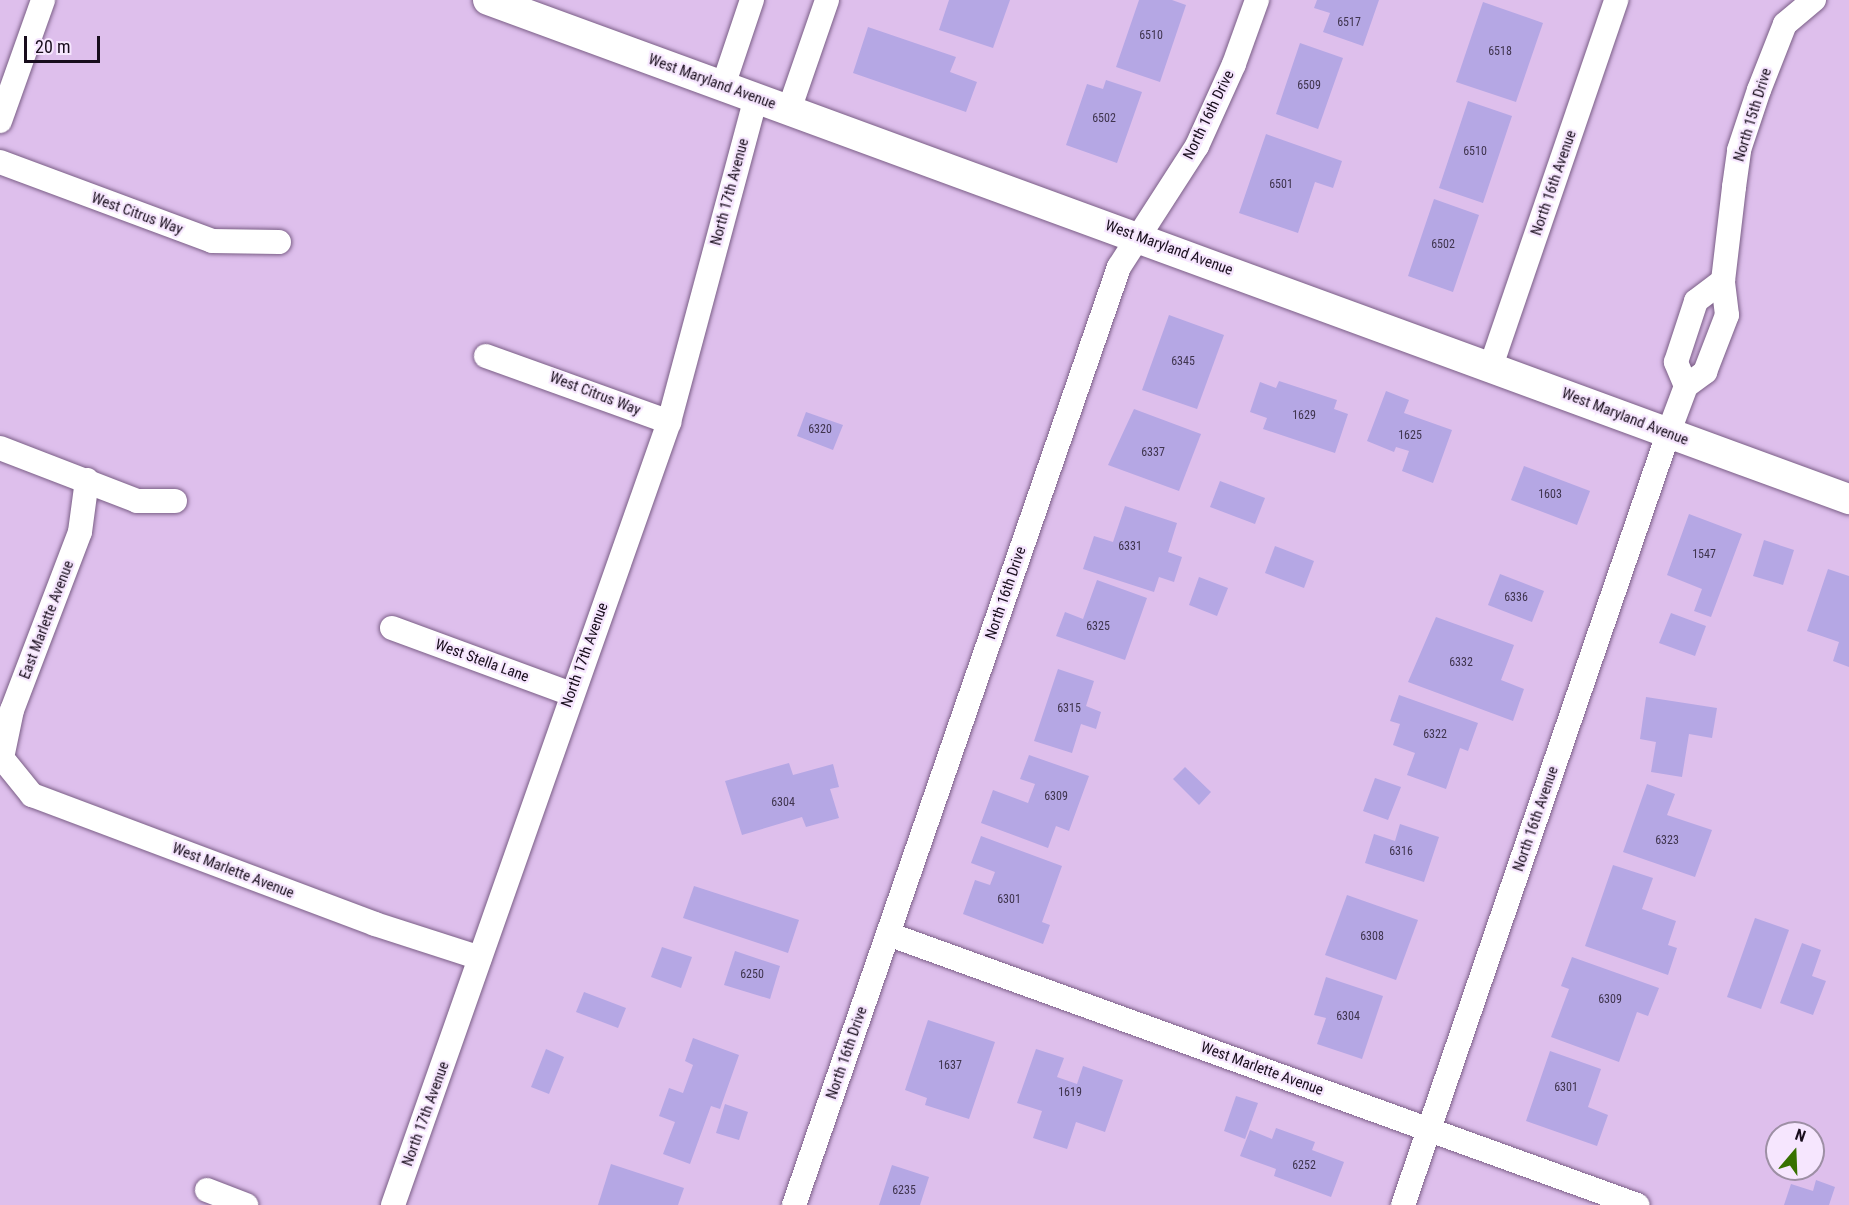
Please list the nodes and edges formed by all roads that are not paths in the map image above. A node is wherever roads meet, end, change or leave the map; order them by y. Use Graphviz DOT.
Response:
graph roads {
  1 [pos="44,0"];
  2 [pos="488,0"];
  3 [pos="752,0"];
  4 [pos="827,0"];
  5 [pos="1257,0"];
  6 [pos="1616,0"];
  7 [pos="1814,0"];
  8 [pos="723,86"];
  9 [pos="756,98"];
  10 [pos="789,110"];
  11 [pos="0,121"];
  12 [pos="0,162"];
  13 [pos="1138,237"];
  14 [pos="279,242"];
  15 [pos="1723,281"];
  16 [pos="1687,329"];
  17 [pos="1718,339"];
  18 [pos="486,356"];
  19 [pos="1491,366"];
  20 [pos="1686,386"];
  21 [pos="669,422"];
  22 [pos="1668,434"];
  23 [pos="0,448"];
  24 [pos="87,480"];
  25 [pos="1849,499"];
  26 [pos="175,501"];
  27 [pos="392,628"];
  28 [pos="571,694"];
  29 [pos="2,759"];
  30 [pos="888,934"];
  31 [pos="480,958"];
  32 [pos="1429,1130"];
  33 [pos="207,1190"];
  34 [pos="246,1205"];
  35 [pos="393,1205"];
  36 [pos="794,1205"];
  37 [pos="1403,1205"];
  38 [pos="1637,1205"];
  1 -- 11 [label="street"];
  2 -- 8 [label="street, West Maryland Avenue"];
  3 -- 8 [label="street"];
  4 -- 10 [label="street"];
  5 -- 13 [label="street, North 16th Drive"];
  6 -- 19 [label="street, North 16th Avenue"];
  7 -- 15 [label="street, North 15th Drive"];
  8 -- 9 [label="street, West Maryland Avenue"];
  9 -- 10 [label="street, West Maryland Avenue"];
  9 -- 21 [label="street, North 17th Avenue"];
  10 -- 13 [label="street, West Maryland Avenue"];
  12 -- 14 [label="street, West Citrus Way"];
  13 -- 19 [label="street, West Maryland Avenue"];
  13 -- 30 [label="street, North 16th Drive"];
  15 -- 16 [label="street"];
  15 -- 17 [label="street, North 15th Drive"];
  16 -- 17 [label="street"];
  16 -- 20 [label="street"];
  17 -- 20 [label="street, North 15th Drive"];
  18 -- 21 [label="street, West Citrus Way"];
  19 -- 22 [label="street, West Maryland Avenue"];
  20 -- 22 [label="street, North 15th Drive"];
  21 -- 28 [label="street, North 17th Avenue"];
  22 -- 25 [label="street, West Maryland Avenue"];
  22 -- 32 [label="street, North 16th Avenue"];
  23 -- 24 [label="street"];
  24 -- 26 [label="street"];
  24 -- 29 [label="street, East Marlette Avenue"];
  27 -- 28 [label="street, West Stella Lane"];
  28 -- 31 [label="street, North 17th Avenue"];
  29 -- 31 [label="street, West Marlette Avenue"];
  30 -- 32 [label="street, West Marlette Avenue"];
  30 -- 36 [label="street, North 16th Drive"];
  31 -- 35 [label="street, North 17th Avenue"];
  32 -- 37 [label="street, North 16th Avenue"];
  32 -- 38 [label="street, West Marlette Avenue"];
  33 -- 34 [label="street"];
}
